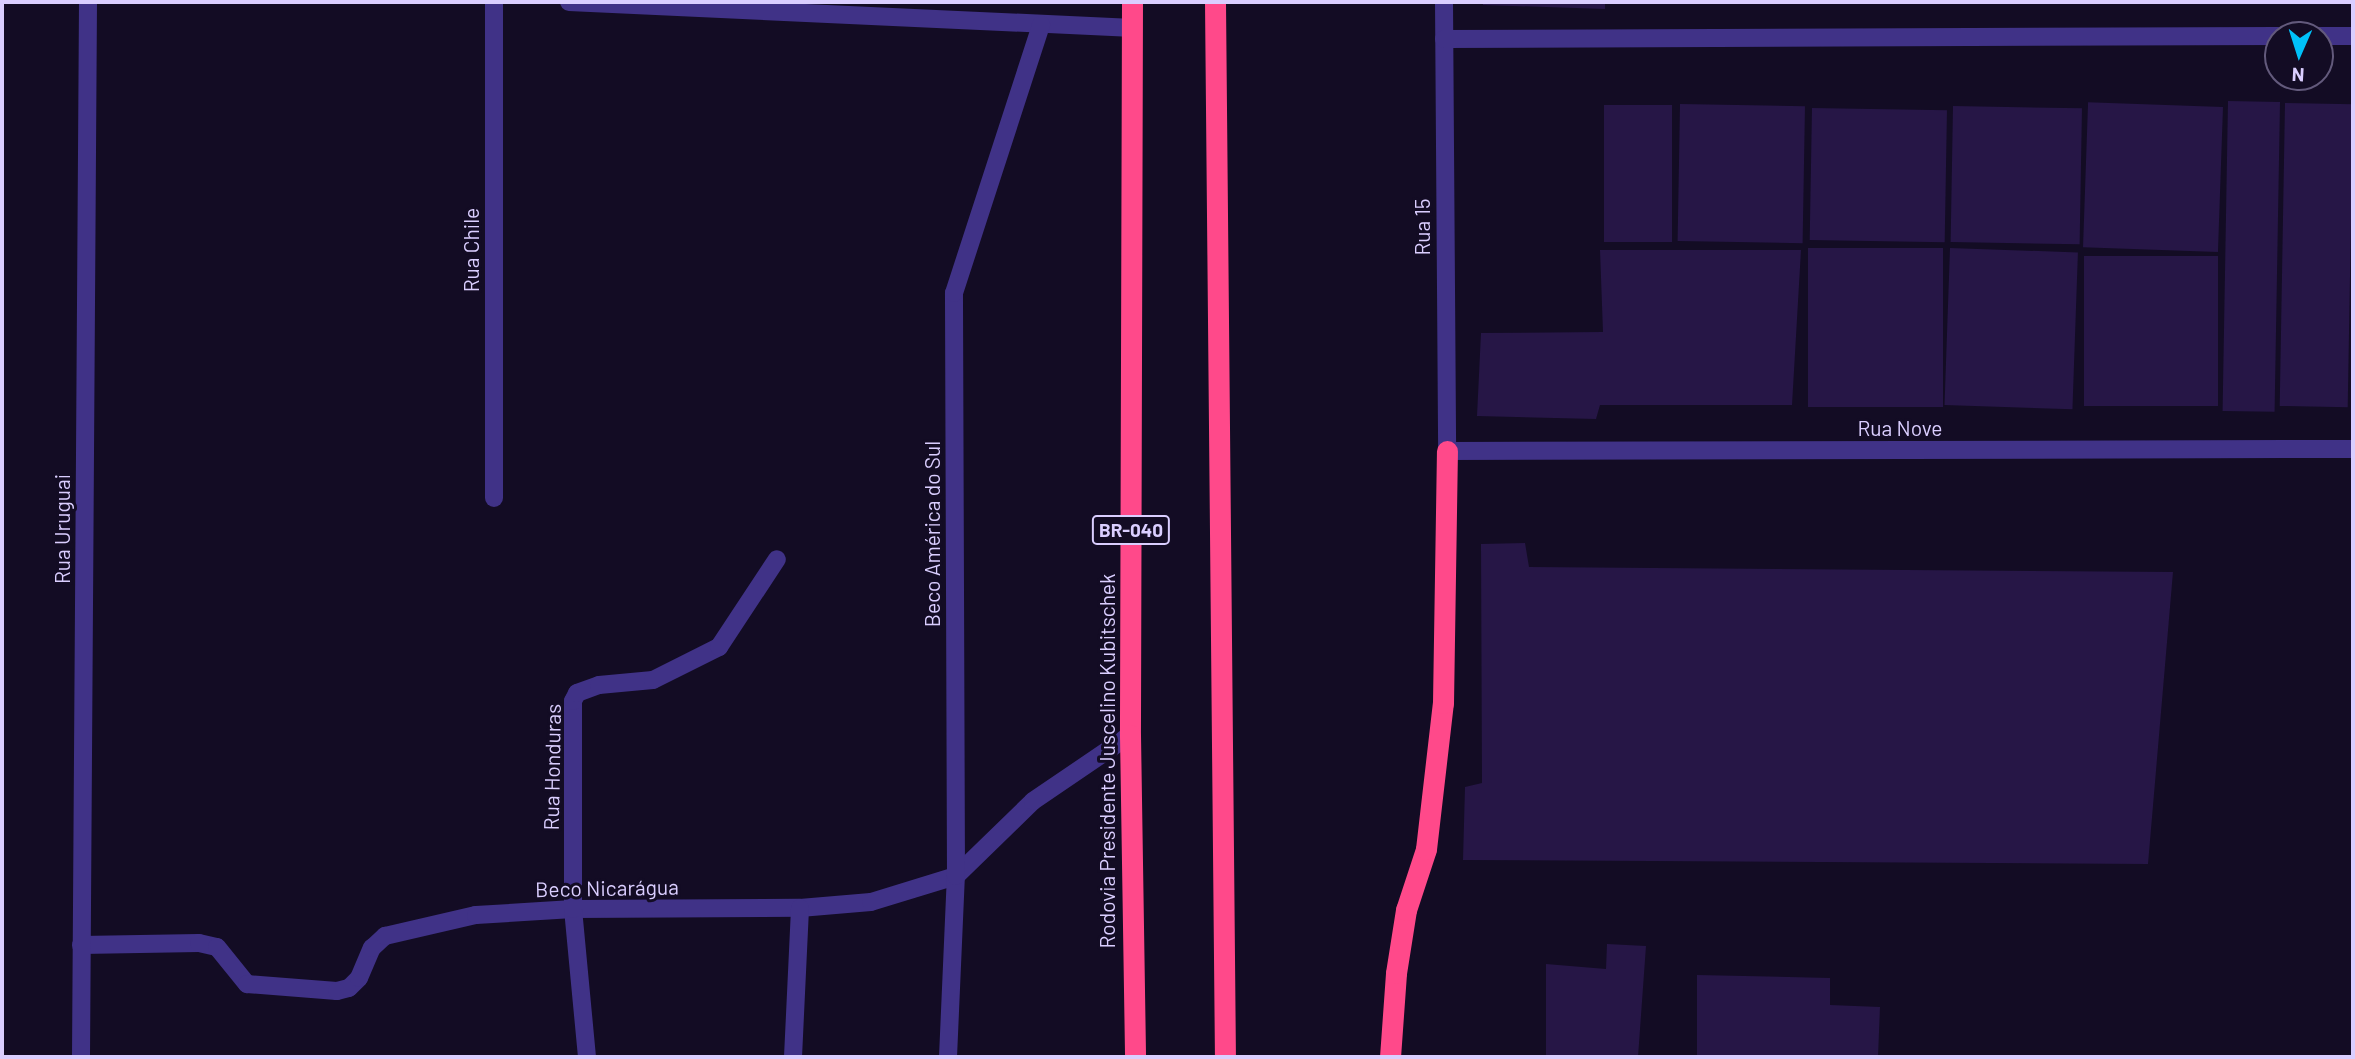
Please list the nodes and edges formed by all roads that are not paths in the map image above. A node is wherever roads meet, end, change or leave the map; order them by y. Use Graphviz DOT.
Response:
graph roads {
  1 [pos="88,2"];
  2 [pos="494,2"];
  3 [pos="569,2"];
  4 [pos="1132,2"];
  5 [pos="1215,2"];
  6 [pos="1444,2"];
  7 [pos="1041,25"];
  8 [pos="1133,28"];
  9 [pos="2264,36"];
  10 [pos="2334,36"];
  11 [pos="2353,36"];
  12 [pos="1444,39"];
  13 [pos="2353,449"];
  14 [pos="1447,451"];
  15 [pos="494,498"];
  16 [pos="777,559"];
  17 [pos="1130,735"];
  18 [pos="956,876"];
  19 [pos="800,908"];
  20 [pos="573,909"];
  21 [pos="81,945"];
  22 [pos="81,1057"];
  23 [pos="587,1057"];
  24 [pos="793,1057"];
  25 [pos="948,1057"];
  26 [pos="1135,1057"];
  27 [pos="1224,1057"];
  28 [pos="1390,1057"];
  1 -- 21 [label="street, Rua Uruguai"];
  2 -- 15 [label="street, Rua Chile"];
  3 -- 7 [label="street"];
  4 -- 8 [label="highway, Rodovia Presidente Juscelino Kubitschek / BR-040"];
  5 -- 27 [label="highway"];
  6 -- 12 [label="street, Rua 15"];
  7 -- 8 [label="street"];
  7 -- 18 [label="street, Beco América do Sul"];
  8 -- 17 [label="highway, Rodovia Presidente Juscelino Kubitschek / BR-040"];
  9 -- 12 [label="street"];
  10 -- 11 [label="street"];
  12 -- 14 [label="street, Rua 15"];
  13 -- 14 [label="street, Rua Nove"];
  14 -- 28 [label="highway"];
  16 -- 20 [label="street, Rua Honduras"];
  17 -- 18 [label="street, Beco Nicarágua"];
  17 -- 26 [label="highway, Rodovia Presidente Juscelino Kubitschek / BR-040"];
  18 -- 19 [label="street, Beco Nicarágua"];
  18 -- 25 [label="street, Beco América do Sul"];
  19 -- 20 [label="street, Beco Nicarágua"];
  19 -- 24 [label="street"];
  20 -- 21 [label="street, Beco Nicarágua"];
  20 -- 23 [label="street, Rua Honduras"];
  21 -- 22 [label="street, Rua Uruguai"];
}
